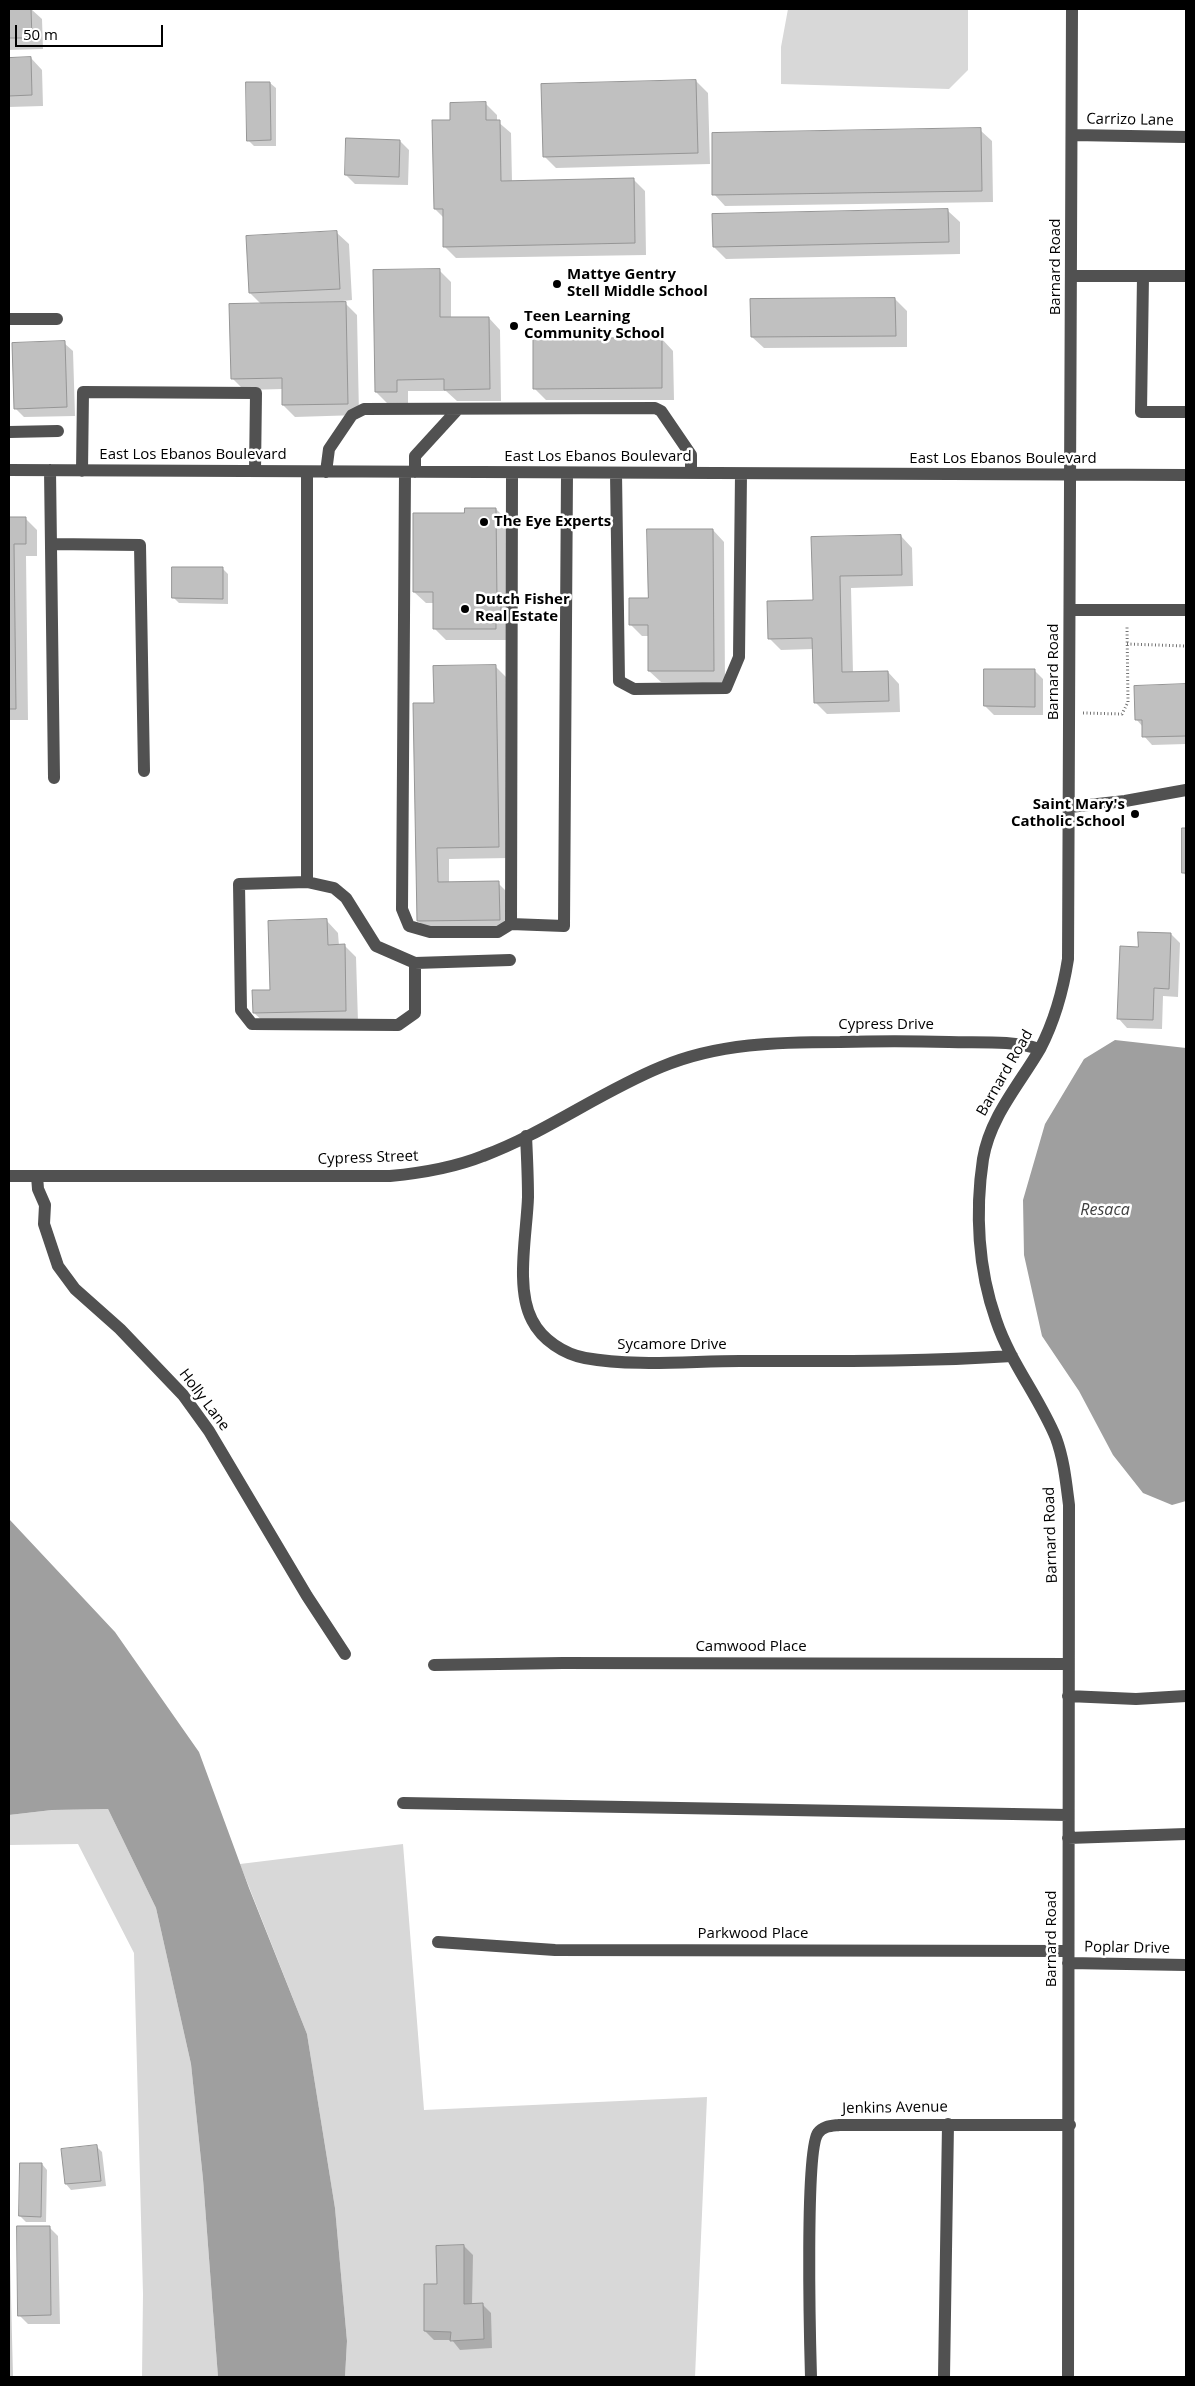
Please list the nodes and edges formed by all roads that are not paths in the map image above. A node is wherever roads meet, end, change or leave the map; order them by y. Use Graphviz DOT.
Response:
graph roads {
  1 [pos="1072,9"];
  2 [pos="1073,136"];
  3 [pos="1186,137"];
  4 [pos="1072,276"];
  5 [pos="1143,276"];
  6 [pos="1186,276"];
  7 [pos="9,319"];
  8 [pos="57,319"];
  9 [pos="458,409"];
  10 [pos="1186,412"];
  11 [pos="9,432"];
  12 [pos="58,432"];
  13 [pos="9,470"];
  14 [pos="50,470"];
  15 [pos="82,470"];
  16 [pos="255,471"];
  17 [pos="307,472"];
  18 [pos="326,472"];
  19 [pos="410,472"];
  20 [pos="512,473"];
  21 [pos="567,473"];
  22 [pos="616,473"];
  23 [pos="691,473"];
  24 [pos="741,474"];
  25 [pos="1070,475"];
  26 [pos="1186,475"];
  27 [pos="51,544"];
  28 [pos="1070,610"];
  29 [pos="1186,610"];
  30 [pos="144,771"];
  31 [pos="54,778"];
  32 [pos="1186,790"];
  33 [pos="1070,807"];
  34 [pos="307,882"];
  35 [pos="511,924"];
  36 [pos="510,960"];
  37 [pos="415,963"];
  38 [pos="731,1047"];
  39 [pos="1039,1049"];
  40 [pos="526,1136"];
  41 [pos="9,1176"];
  42 [pos="37,1176"];
  43 [pos="1012,1356"];
  44 [pos="345,1654"];
  45 [pos="1068,1664"];
  46 [pos="434,1665"];
  47 [pos="1068,1696"];
  48 [pos="1186,1696"];
  49 [pos="403,1803"];
  50 [pos="1068,1815"];
  51 [pos="1186,1834"];
  52 [pos="1068,1838"];
  53 [pos="438,1942"];
  54 [pos="1068,1957"];
  55 [pos="1186,1965"];
  56 [pos="948,2124"];
  57 [pos="1070,2125"];
  58 [pos="810,2377"];
  59 [pos="944,2377"];
  60 [pos="1068,2377"];
  1 -- 2 [label="street, Barnard Road"];
  2 -- 3 [label="street, Carrizo Lane"];
  2 -- 4 [label="street, Barnard Road"];
  4 -- 5 [label="street"];
  4 -- 25 [label="street, Barnard Road"];
  5 -- 6 [label="street"];
  5 -- 10 [label="street"];
  7 -- 8 [label="street"];
  9 -- 18 [label="street"];
  9 -- 19 [label="street"];
  9 -- 23 [label="street"];
  11 -- 12 [label="street"];
  13 -- 14 [label="street, East Los Ebanos Boulevard"];
  14 -- 15 [label="street, East Los Ebanos Boulevard"];
  14 -- 27 [label="street"];
  15 -- 16 [label="street, East Los Ebanos Boulevard"];
  15 -- 16 [label="street"];
  16 -- 17 [label="street, East Los Ebanos Boulevard"];
  17 -- 18 [label="street, East Los Ebanos Boulevard"];
  17 -- 34 [label="street"];
  18 -- 19 [label="street, East Los Ebanos Boulevard"];
  19 -- 20 [label="street, East Los Ebanos Boulevard"];
  19 -- 35 [label="street"];
  20 -- 21 [label="street, East Los Ebanos Boulevard"];
  20 -- 35 [label="street"];
  21 -- 22 [label="street, East Los Ebanos Boulevard"];
  21 -- 35 [label="street"];
  22 -- 23 [label="street, East Los Ebanos Boulevard"];
  22 -- 24 [label="street"];
  23 -- 24 [label="street, East Los Ebanos Boulevard"];
  24 -- 25 [label="street, East Los Ebanos Boulevard"];
  25 -- 26 [label="street, East Los Ebanos Boulevard"];
  25 -- 28 [label="street, Barnard Road"];
  27 -- 30 [label="street"];
  27 -- 31 [label="street"];
  28 -- 29 [label="street"];
  28 -- 33 [label="street, Barnard Road"];
  32 -- 33 [label="street"];
  33 -- 39 [label="street, Barnard Road"];
  34 -- 37 [label="street"];
  34 -- 37 [label="street"];
  36 -- 37 [label="street"];
  38 -- 39 [label="street, Cypress Drive"];
  38 -- 40 [label="street, Cypress Street"];
  39 -- 43 [label="street, Barnard Road"];
  40 -- 42 [label="street, Cypress Street"];
  40 -- 43 [label="street, Sycamore Drive"];
  41 -- 42 [label="street, Cypress Street"];
  42 -- 44 [label="street, Holly Lane"];
  43 -- 45 [label="street, Barnard Road"];
  45 -- 46 [label="street, Camwood Place"];
  45 -- 47 [label="street, Barnard Road"];
  47 -- 48 [label="street"];
  47 -- 50 [label="street, Barnard Road"];
  49 -- 50 [label="street"];
  50 -- 52 [label="street, Barnard Road"];
  51 -- 52 [label="street"];
  52 -- 54 [label="street, Barnard Road"];
  53 -- 54 [label="street, Parkwood Place"];
  54 -- 55 [label="street, Poplar Drive"];
  54 -- 57 [label="street, Barnard Road"];
  56 -- 57 [label="street, Jenkins Avenue"];
  56 -- 58 [label="street, Jenkins Avenue"];
  56 -- 59 [label="street"];
  57 -- 60 [label="street, Barnard Road"];
}
